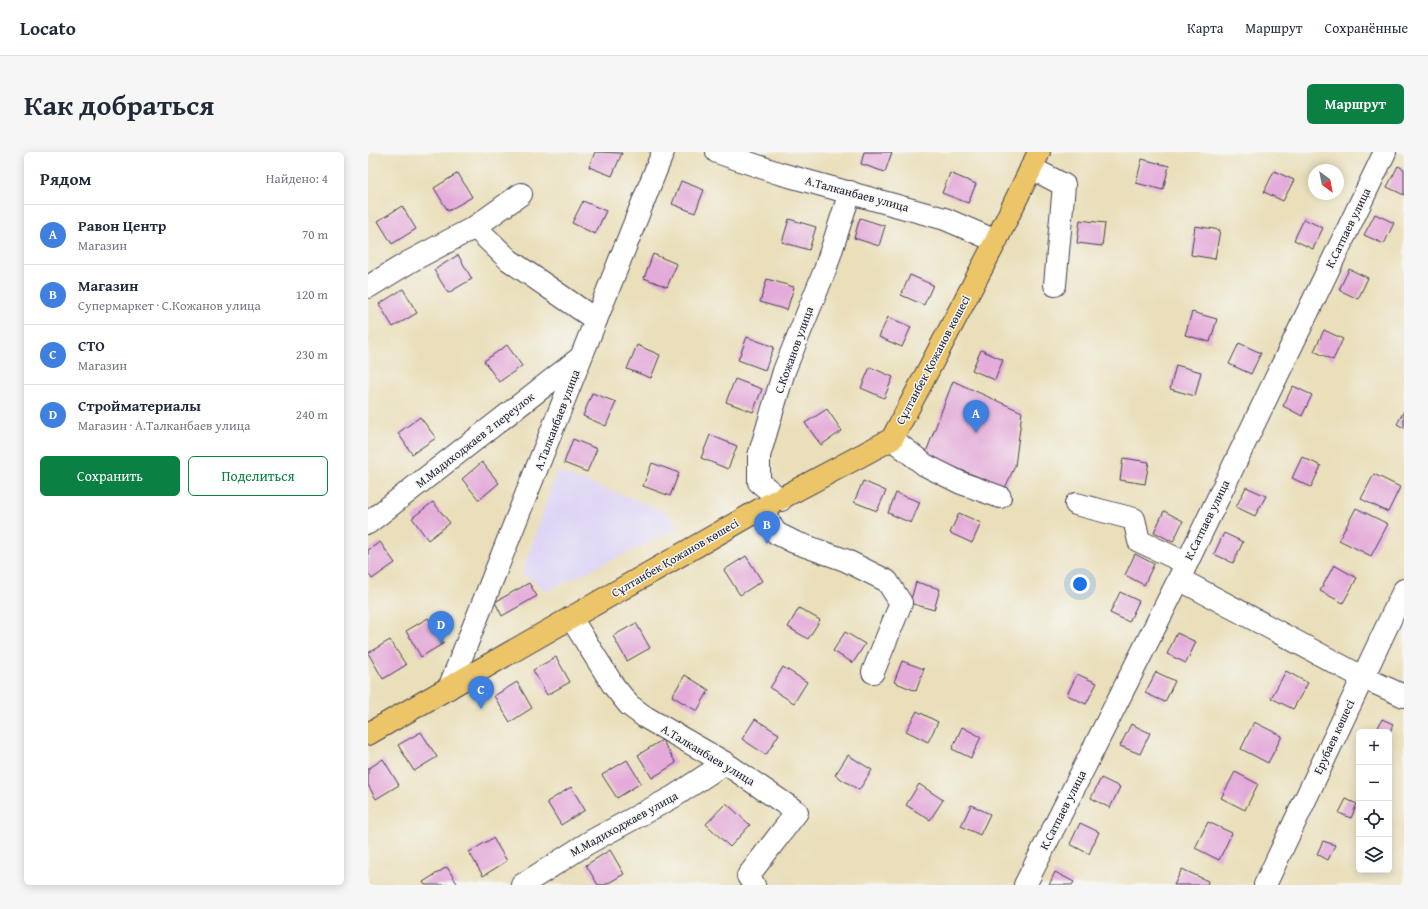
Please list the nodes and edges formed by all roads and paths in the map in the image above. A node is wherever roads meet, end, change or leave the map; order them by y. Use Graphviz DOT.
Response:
graph roads {
  1 [pos="663,152"];
  2 [pos="717,152"];
  3 [pos="1384,152"];
  4 [pos="1035,160"];
  5 [pos="850,192"];
  6 [pos="521,194"];
  7 [pos="475,227"];
  8 [pos="996,241"];
  9 [pos="1055,285"];
  10 [pos="368,287"];
  11 [pos="596,320"];
  12 [pos="581,358"];
  13 [pos="892,439"];
  14 [pos="1000,497"];
  15 [pos="781,500"];
  16 [pos="1076,504"];
  17 [pos="761,509"];
  18 [pos="368,523"];
  19 [pos="1182,571"];
  20 [pos="1404,590"];
  21 [pos="571,618"];
  22 [pos="873,672"];
  23 [pos="1362,677"];
  24 [pos="449,688"];
  25 [pos="1404,696"];
  26 [pos="368,734"];
  27 [pos="725,763"];
  28 [pos="522,885"];
  29 [pos="754,885"];
  30 [pos="1025,885"];
  31 [pos="1265,885"];
  1 -- 11 [label="street, А.Талканбаев улица"];
  2 -- 5 [label="street, А.Талканбаев улица"];
  3 -- 19 [label="street, К.Сатпаев улица"];
  4 -- 8 [label="main road, Сұлтанбек Қожанов көшесі"];
  4 -- 9 [label="street"];
  5 -- 8 [label="street, А.Талканбаев улица"];
  5 -- 15 [label="street, С.Кожанов улица"];
  6 -- 7 [label="street"];
  7 -- 10 [label="street"];
  7 -- 11 [label="street"];
  8 -- 13 [label="main road, Сұлтанбек Қожанов көшесі"];
  11 -- 12 [label="street, А.Талканбаев улица"];
  12 -- 18 [label="street, М.Мадиходжаев 2 переулок"];
  12 -- 24 [label="street, А.Талканбаев улица"];
  13 -- 14 [label="street"];
  13 -- 15 [label="main road, Сұлтанбек Қожанов көшесі"];
  15 -- 17 [label="main road, Сұлтанбек Қожанов көшесі"];
  16 -- 19 [label="street"];
  17 -- 21 [label="main road, Сұлтанбек Қожанов көшесі"];
  17 -- 22 [label="street"];
  19 -- 23 [label="street"];
  19 -- 30 [label="street, К.Сатпаев улица"];
  20 -- 23 [label="street, Ерубаев көшесі"];
  21 -- 24 [label="main road, Сұлтанбек Қожанов көшесі"];
  21 -- 27 [label="street, А.Талканбаев улица"];
  23 -- 25 [label="street"];
  23 -- 31 [label="street, Ерубаев көшесі"];
  24 -- 26 [label="main road, Сұлтанбек Қожанов көшесі"];
  27 -- 28 [label="street, М.Мадиходжаев улица"];
  27 -- 29 [label="street, А.Талканбаев улица"];
}
